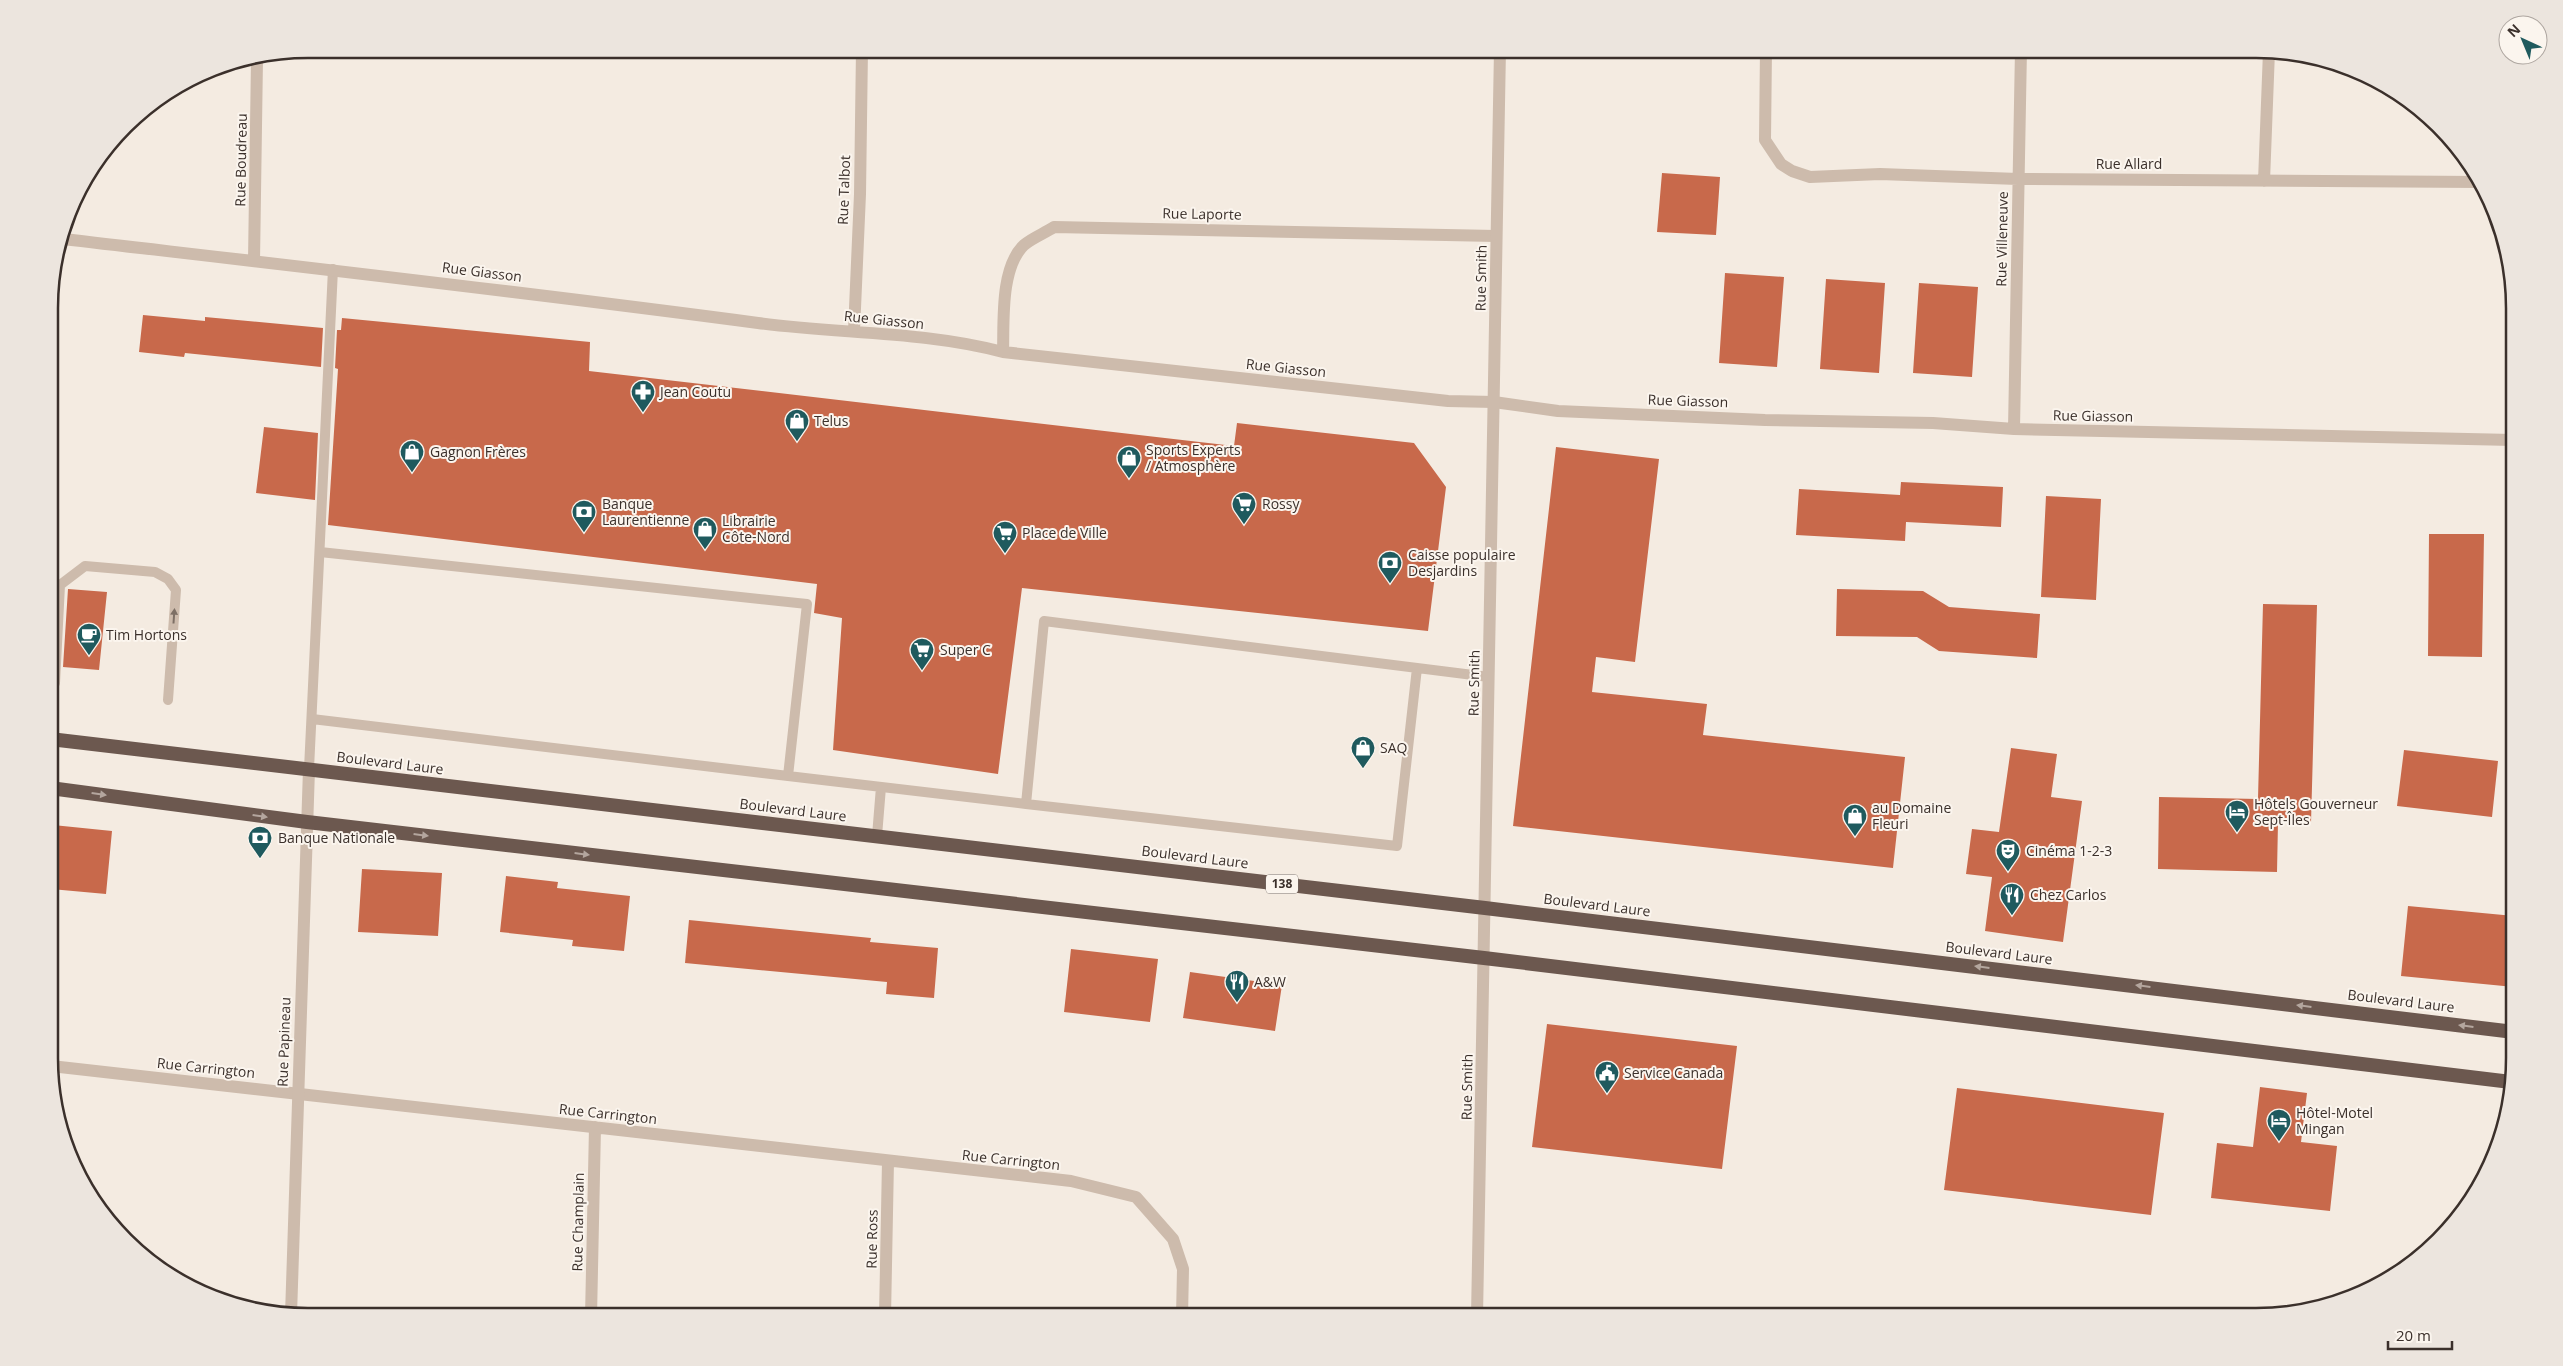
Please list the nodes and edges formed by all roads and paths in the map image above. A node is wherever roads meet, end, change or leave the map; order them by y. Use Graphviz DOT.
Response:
graph roads {
  1 [pos="862,58"];
  2 [pos="1500,58"];
  3 [pos="1766,58"];
  4 [pos="2021,58"];
  5 [pos="2269,58"];
  6 [pos="257,63"];
  7 [pos="2018,178"];
  8 [pos="2264,180"];
  9 [pos="2471,182"];
  10 [pos="1496,236"];
  11 [pos="67,239"];
  12 [pos="254,261"];
  13 [pos="333,269"];
  14 [pos="854,331"];
  15 [pos="1003,352"];
  16 [pos="1494,402"];
  17 [pos="2014,429"];
  18 [pos="2506,440"];
  19 [pos="320,552"];
  20 [pos="58,624"];
  21 [pos="1417,668"];
  22 [pos="1489,677"];
  23 [pos="168,700"];
  24 [pos="312,719"];
  25 [pos="58,741"];
  26 [pos="309,770"];
  27 [pos="788,776"];
  28 [pos="881,787"];
  29 [pos="58,789"];
  30 [pos="1026,804"];
  31 [pos="307,822"];
  32 [pos="877,836"];
  33 [pos="1485,908"];
  34 [pos="1484,958"];
  35 [pos="2506,1031"];
  36 [pos="58,1067"];
  37 [pos="2504,1081"];
  38 [pos="297,1094"];
  39 [pos="595,1127"];
  40 [pos="888,1160"];
  41 [pos="290,1308"];
  42 [pos="591,1308"];
  43 [pos="885,1308"];
  44 [pos="1182,1308"];
  45 [pos="1476,1308"];
  1 -- 14 [label="street, Rue Talbot"];
  2 -- 10 [label="street, Rue Smith"];
  3 -- 7 [label="street, Rue Allard"];
  4 -- 7 [label="street, Rue Villeneuve"];
  5 -- 8 [label="street"];
  6 -- 12 [label="street, Rue Boudreau"];
  7 -- 8 [label="street, Rue Allard"];
  7 -- 17 [label="street, Rue Villeneuve"];
  8 -- 9 [label="street, Rue Allard"];
  10 -- 15 [label="street, Rue Laporte"];
  10 -- 16 [label="street, Rue Smith"];
  11 -- 12 [label="street, Rue Giasson"];
  12 -- 13 [label="street, Rue Giasson"];
  13 -- 14 [label="street, Rue Giasson"];
  13 -- 19 [label="lane"];
  14 -- 15 [label="street, Rue Giasson"];
  15 -- 16 [label="street, Rue Giasson"];
  16 -- 17 [label="street, Rue Giasson"];
  16 -- 22 [label="street, Rue Smith"];
  17 -- 18 [label="street, Rue Giasson"];
  19 -- 24 [label="lane"];
  19 -- 27 [label="lane"];
  23 -- 20 [label="lane, one-way"];
  21 -- 22 [label="lane"];
  21 -- 30 [label="lane"];
  21 -- 30 [label="lane"];
  22 -- 33 [label="street, Rue Smith"];
  24 -- 26 [label="lane"];
  24 -- 27 [label="lane"];
  25 -- 26 [label="highway, Boulevard Laure / 138"];
  26 -- 31 [label="street, Rue Papineau"];
  26 -- 32 [label="highway, Boulevard Laure / 138"];
  27 -- 28 [label="lane"];
  28 -- 30 [label="lane"];
  28 -- 32 [label="lane"];
  29 -- 31 [label="highway, one-way"];
  31 -- 34 [label="highway, one-way"];
  31 -- 38 [label="street, Rue Papineau"];
  32 -- 33 [label="highway, Boulevard Laure / 138"];
  33 -- 34 [label="street, Rue Smith"];
  35 -- 33 [label="highway, Boulevard Laure / 138, one-way"];
  34 -- 37 [label="highway"];
  34 -- 45 [label="street, Rue Smith"];
  36 -- 38 [label="street, Rue Carrington"];
  38 -- 39 [label="street, Rue Carrington"];
  38 -- 41 [label="street, Rue Papineau"];
  39 -- 40 [label="street, Rue Carrington"];
  39 -- 42 [label="street, Rue Champlain"];
  40 -- 43 [label="street, Rue Ross"];
  40 -- 44 [label="street, Rue Carrington"];
}
